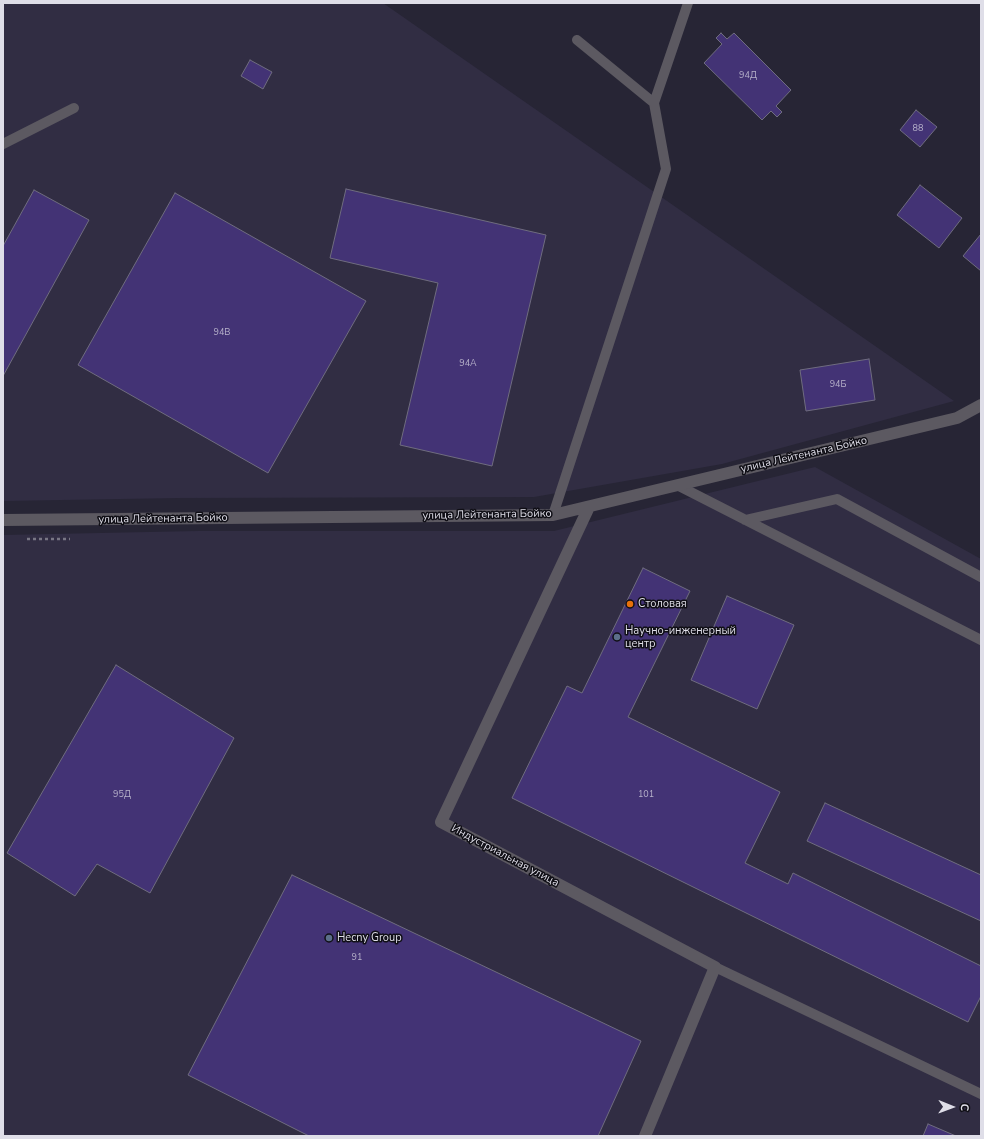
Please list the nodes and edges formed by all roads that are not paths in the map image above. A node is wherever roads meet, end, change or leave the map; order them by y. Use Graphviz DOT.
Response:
graph roads {
  1 [pos="688,3"];
  2 [pos="577,40"];
  3 [pos="654,103"];
  4 [pos="74,108"];
  5 [pos="3,144"];
  6 [pos="981,405"];
  7 [pos="677,485"];
  8 [pos="589,507"];
  9 [pos="553,515"];
  10 [pos="3,520"];
  11 [pos="745,520"];
  12 [pos="981,577"];
  13 [pos="981,640"];
  14 [pos="715,967"];
  15 [pos="981,1094"];
  16 [pos="645,1136"];
  1 -- 3 [label="lane"];
  2 -- 3 [label="lane"];
  3 -- 9 [label="lane"];
  4 -- 5 [label="lane"];
  6 -- 7 [label="street, улица Лейтенанта Бойко"];
  7 -- 8 [label="street, улица Лейтенанта Бойко"];
  7 -- 11 [label="lane"];
  8 -- 9 [label="street, улица Лейтенанта Бойко"];
  8 -- 14 [label="street, Индустриальная улица"];
  9 -- 10 [label="street, улица Лейтенанта Бойко"];
  11 -- 12 [label="lane"];
  11 -- 13 [label="lane"];
  14 -- 15 [label="lane"];
  14 -- 16 [label="street"];
}
